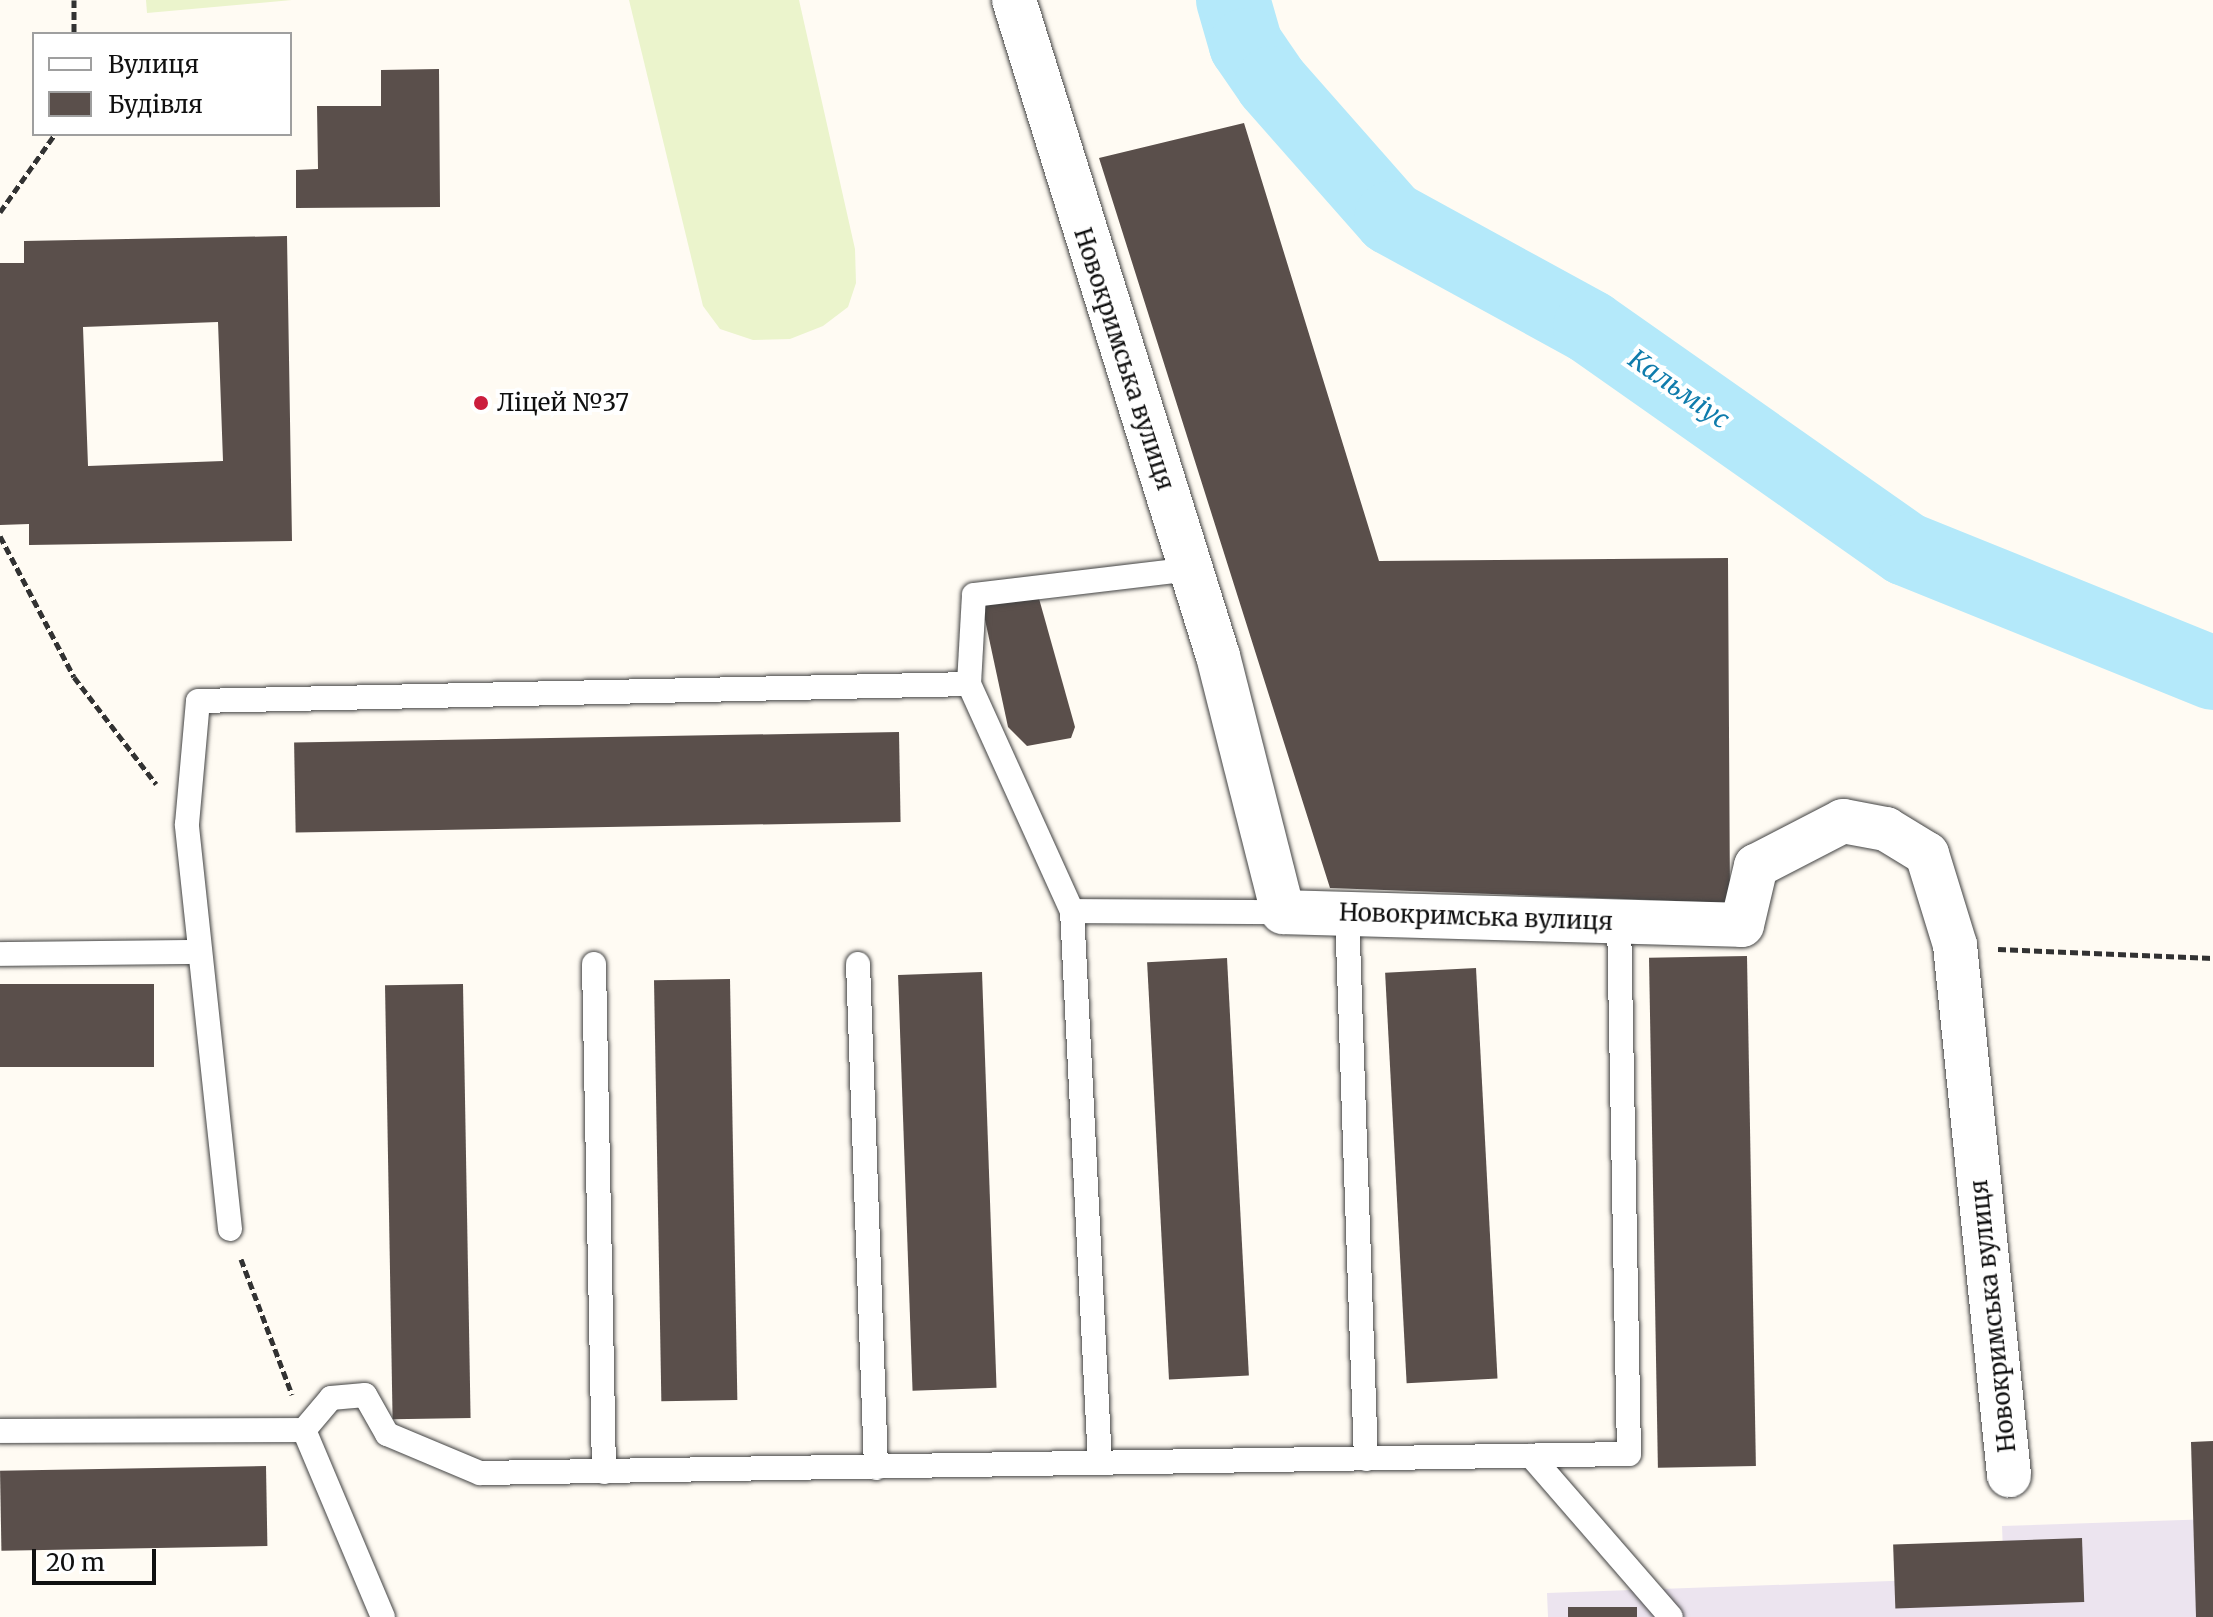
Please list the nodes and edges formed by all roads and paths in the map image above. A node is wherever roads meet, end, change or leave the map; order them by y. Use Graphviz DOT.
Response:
graph roads {
  1 [pos="74,0"];
  2 [pos="1014,0"];
  3 [pos="74,32"];
  4 [pos="54,136"];
  5 [pos="0,212"];
  6 [pos="0,536"];
  7 [pos="1191,569"];
  8 [pos="969,684"];
  9 [pos="187,824"];
  10 [pos="1072,911"];
  11 [pos="1283,912"];
  12 [pos="1347,913"];
  13 [pos="1619,921"];
  14 [pos="1955,945"];
  15 [pos="198,952"];
  16 [pos="0,954"];
  17 [pos="2213,958"];
  18 [pos="594,964"];
  19 [pos="858,964"];
  20 [pos="230,1229"];
  21 [pos="304,1430"];
  22 [pos="0,1431"];
  23 [pos="1531,1456"];
  24 [pos="1366,1459"];
  25 [pos="1100,1463"];
  26 [pos="876,1468"];
  27 [pos="604,1472"];
  28 [pos="2009,1475"];
  29 [pos="1661,1611"];
  30 [pos="383,1617"];
  1 -- 3 [label="path"];
  2 -- 7 [label="street, Новокримська вулиця"];
  4 -- 5 [label="path"];
  6 -- 9 [label="path"];
  7 -- 8 [label="lane"];
  7 -- 11 [label="street, Новокримська вулиця"];
  8 -- 9 [label="lane"];
  8 -- 10 [label="lane"];
  9 -- 15 [label="lane"];
  10 -- 11 [label="lane"];
  10 -- 25 [label="lane"];
  11 -- 12 [label="street, Новокримська вулиця"];
  12 -- 13 [label="street, Новокримська вулиця"];
  12 -- 24 [label="lane"];
  13 -- 14 [label="street, Новокримська вулиця"];
  13 -- 23 [label="lane"];
  14 -- 17 [label="path"];
  14 -- 28 [label="street, Новокримська вулиця"];
  15 -- 16 [label="lane"];
  15 -- 20 [label="lane"];
  18 -- 27 [label="lane"];
  19 -- 26 [label="lane"];
  20 -- 21 [label="path"];
  21 -- 22 [label="lane"];
  21 -- 27 [label="lane"];
  21 -- 30 [label="lane"];
  23 -- 24 [label="lane"];
  23 -- 29 [label="lane"];
  24 -- 25 [label="lane"];
  25 -- 26 [label="lane"];
  26 -- 27 [label="lane"];
}
